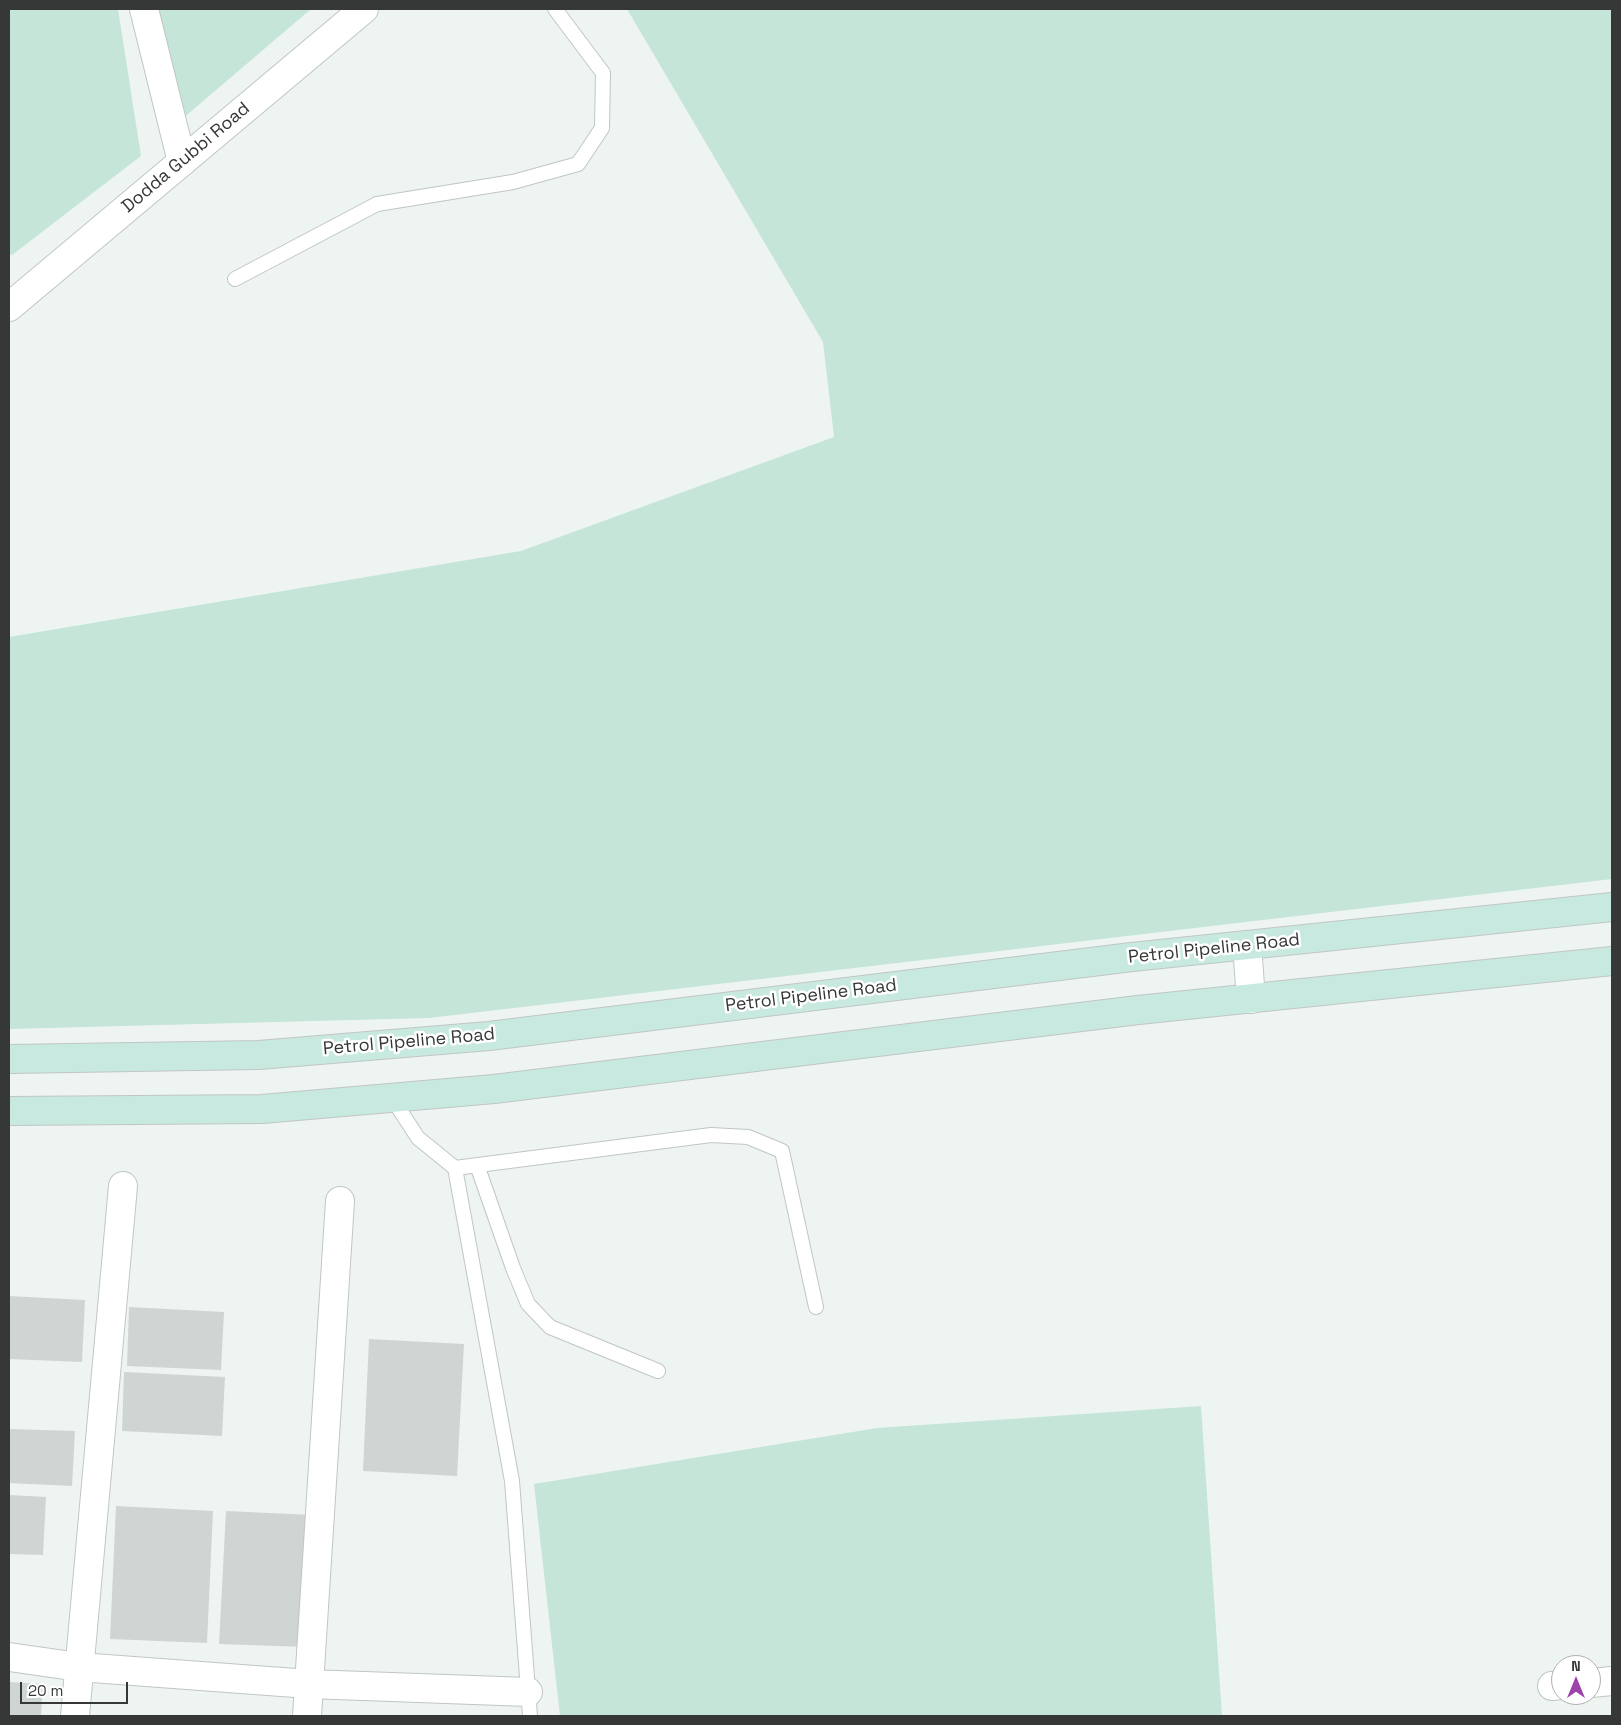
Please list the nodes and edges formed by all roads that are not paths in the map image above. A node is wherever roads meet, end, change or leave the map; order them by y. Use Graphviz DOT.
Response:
graph roads {
  1 [pos="144,9"];
  2 [pos="364,9"];
  3 [pos="555,9"];
  4 [pos="182,162"];
  5 [pos="235,279"];
  6 [pos="9,307"];
  7 [pos="1612,907"];
  8 [pos="1247,945"];
  9 [pos="1612,961"];
  10 [pos="1251,999"];
  11 [pos="9,1059"];
  12 [pos="392,1098"];
  13 [pos="9,1111"];
  14 [pos="477,1165"];
  15 [pos="455,1168"];
  16 [pos="123,1186"];
  17 [pos="340,1201"];
  18 [pos="816,1307"];
  19 [pos="658,1371"];
  20 [pos="9,1657"];
  21 [pos="79,1667"];
  22 [pos="309,1684"];
  23 [pos="529,1704"];
  24 [pos="75,1716"];
  25 [pos="307,1716"];
  1 -- 4 [label="street"];
  2 -- 4 [label="street, Dodda Gubbi Road"];
  3 -- 5 [label="lane"];
  4 -- 6 [label="street, Dodda Gubbi Road"];
  7 -- 8 [label="main road, Petrol Pipeline Road"];
  8 -- 10 [label="street"];
  8 -- 11 [label="main road, Petrol Pipeline Road"];
  9 -- 10 [label="main road"];
  10 -- 12 [label="main road"];
  12 -- 13 [label="main road"];
  12 -- 15 [label="lane"];
  14 -- 15 [label="lane"];
  14 -- 18 [label="lane"];
  14 -- 19 [label="lane"];
  15 -- 23 [label="lane"];
  16 -- 21 [label="street"];
  17 -- 22 [label="street"];
  20 -- 21 [label="street"];
  21 -- 22 [label="street"];
  21 -- 24 [label="street"];
  22 -- 23 [label="street"];
  22 -- 25 [label="street"];
}
